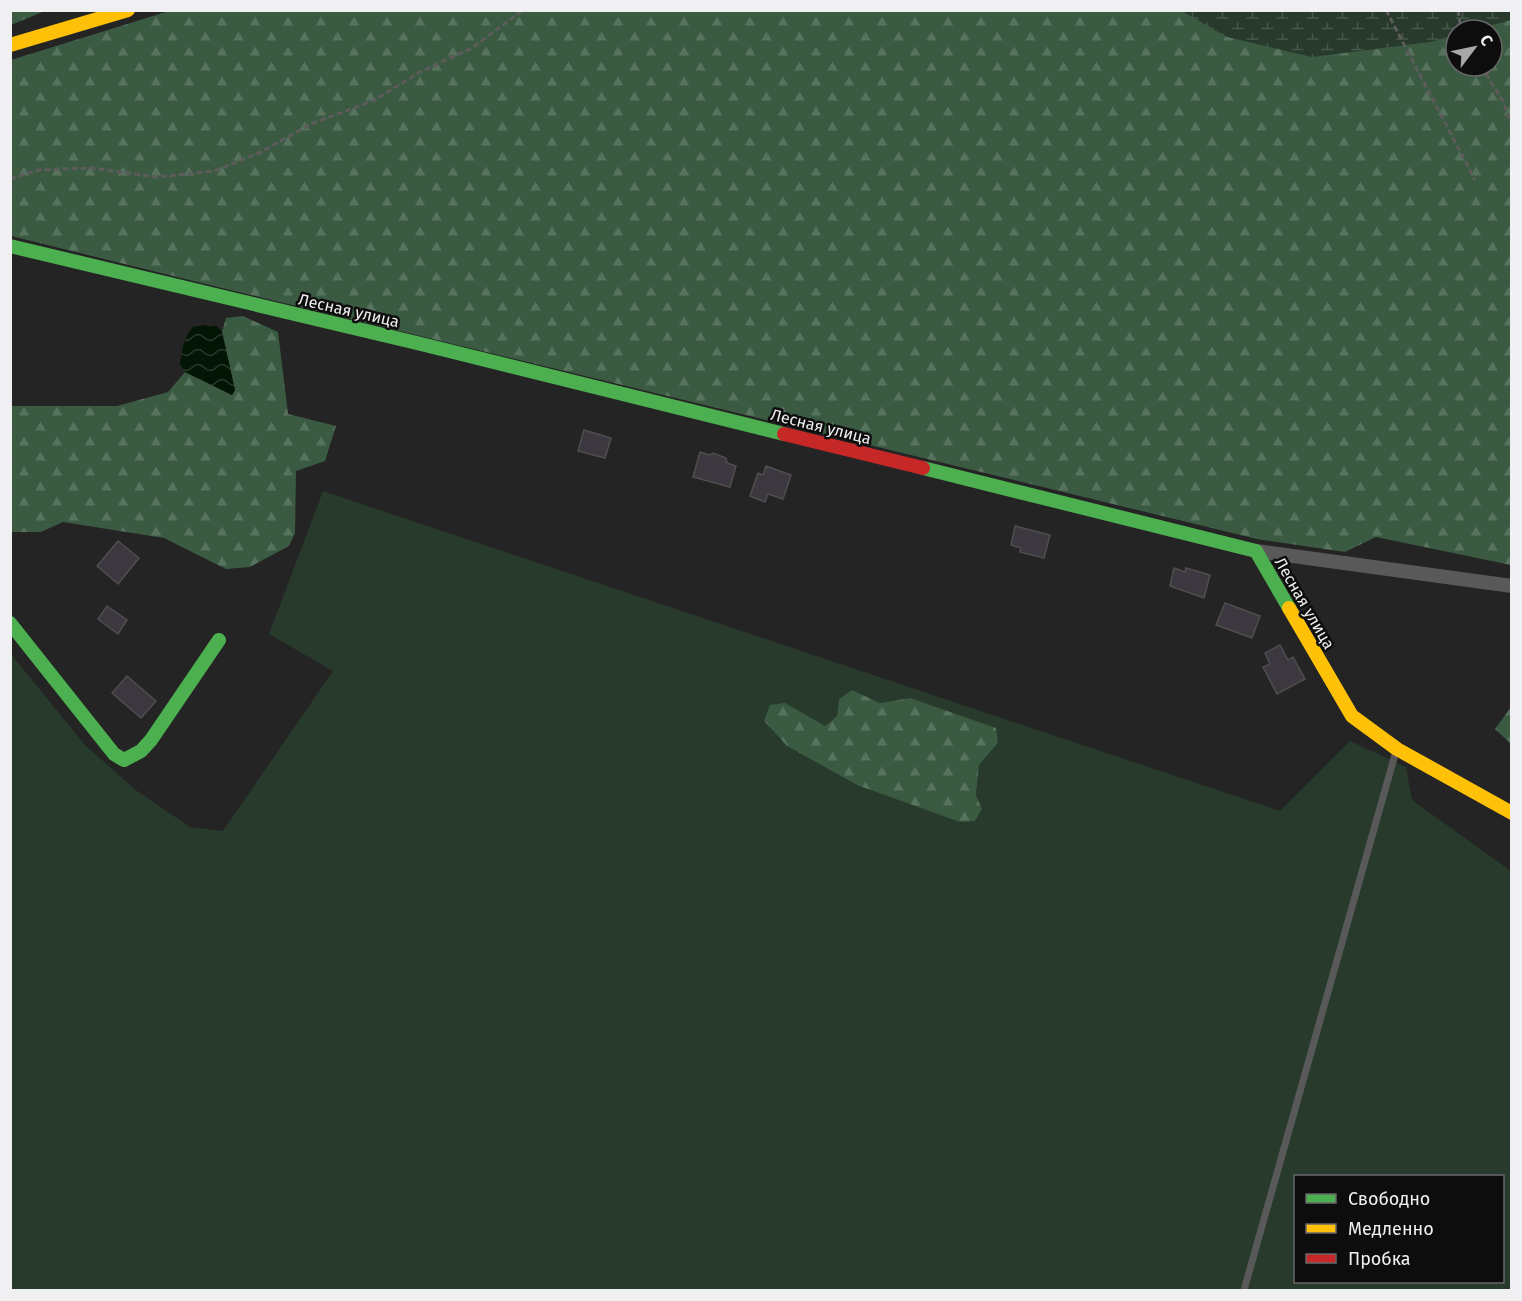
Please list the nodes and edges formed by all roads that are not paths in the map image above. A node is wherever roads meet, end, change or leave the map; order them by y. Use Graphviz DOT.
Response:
graph roads {
  1 [pos="128,10"];
  2 [pos="10,45"];
  3 [pos="10,246"];
  4 [pos="1256,551"];
  5 [pos="1512,586"];
  6 [pos="10,623"];
  7 [pos="219,640"];
  8 [pos="1397,749"];
  9 [pos="1512,813"];
  10 [pos="1245,1290"];
  1 -- 2 [label="street"];
  3 -- 4 [label="street, Лесная улица"];
  4 -- 5 [label="street"];
  4 -- 8 [label="street, Лесная улица"];
  6 -- 7 [label="street"];
  8 -- 9 [label="street, Лесная улица"];
  8 -- 10 [label="lane"];
}
